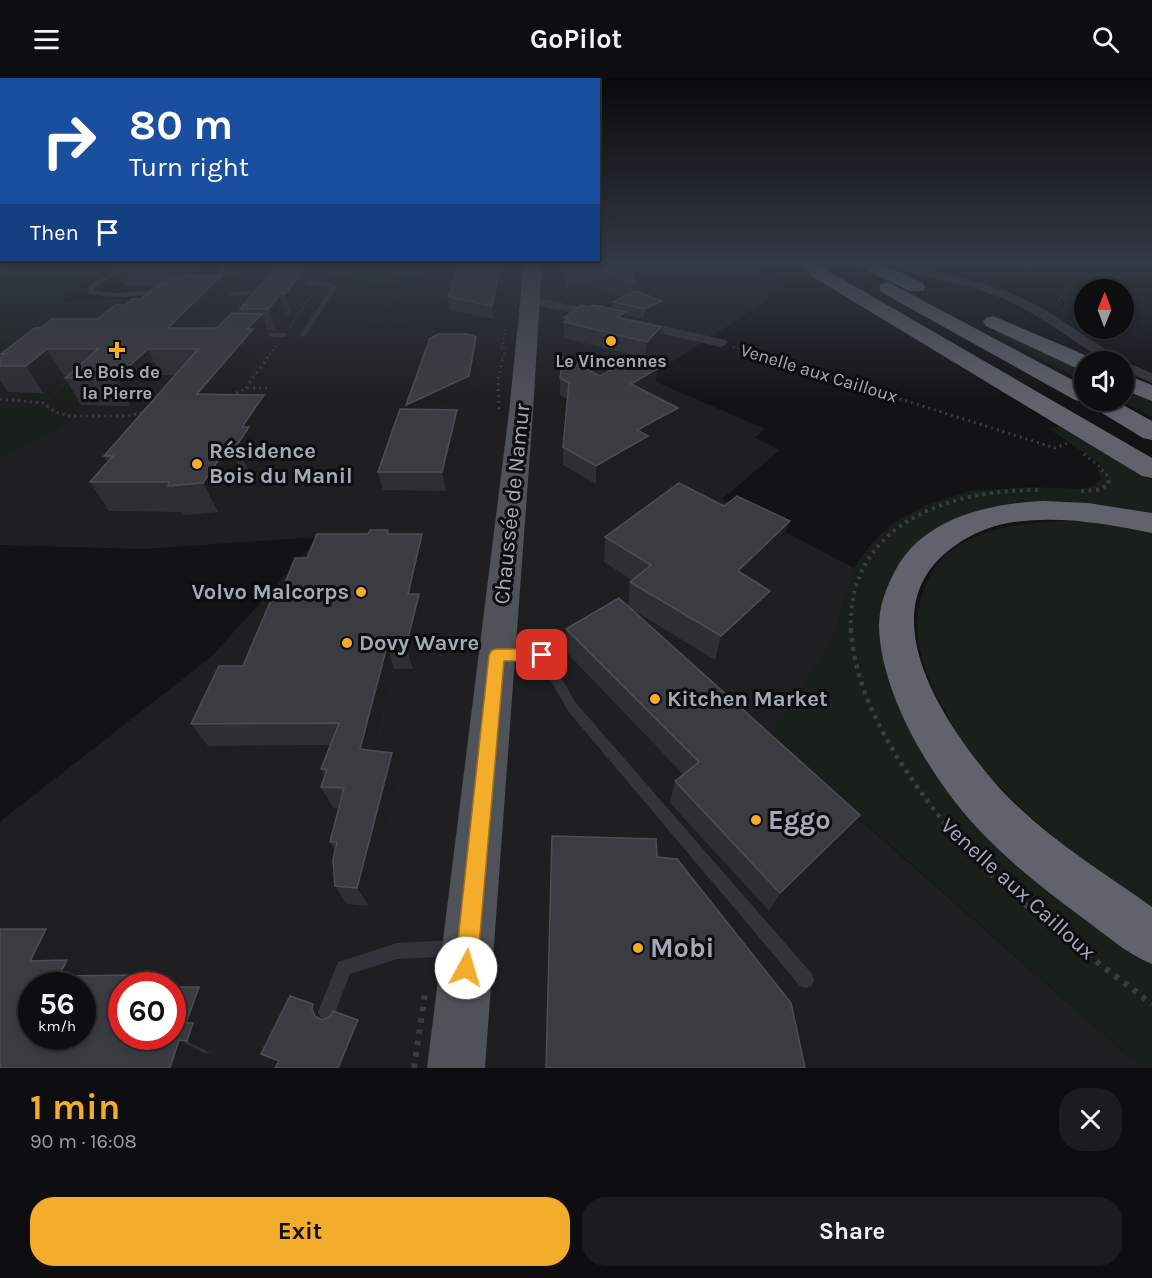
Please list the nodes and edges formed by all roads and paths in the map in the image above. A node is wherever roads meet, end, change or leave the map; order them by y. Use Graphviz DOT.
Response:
graph roads {
  1 [pos="302,309"];
  2 [pos="320,309"];
  3 [pos="529,309"];
  4 [pos="571,309"];
  5 [pos="875,309"];
  6 [pos="881,309"];
  7 [pos="893,309"];
  8 [pos="934,309"];
  9 [pos="959,309"];
  10 [pos="1033,309"];
  11 [pos="1053,309"];
  12 [pos="1047,318"];
  13 [pos="253,334"];
  14 [pos="284,334"];
  15 [pos="303,335"];
  16 [pos="721,343"];
  17 [pos="508,346"];
  18 [pos="1100,351"];
  19 [pos="1074,359"];
  20 [pos="1134,370"];
  21 [pos="1152,379"];
  22 [pos="1134,386"];
  23 [pos="246,388"];
  24 [pos="267,388"];
  25 [pos="1074,389"];
  26 [pos="1152,394"];
  27 [pos="1030,396"];
  28 [pos="226,398"];
  29 [pos="0,399"];
  30 [pos="1115,411"];
  31 [pos="149,412"];
  32 [pos="500,413"];
  33 [pos="1152,432"];
  34 [pos="1059,437"];
  35 [pos="1068,443"];
  36 [pos="1152,458"];
  37 [pos="1152,470"];
  38 [pos="1044,490"];
  39 [pos="1076,491"];
  40 [pos="1152,523"];
  41 [pos="497,655"];
  42 [pos="1152,938"];
  43 [pos="468,948"];
  44 [pos="806,980"];
  45 [pos="1152,1004"];
  46 [pos="327,1012"];
  47 [pos="456,1068"];
  1 -- 14 [label="path"];
  2 -- 15 [label="lane"];
  3 -- 41 [label="main road, Chaussée de Namur"];
  4 -- 16 [label="street, Venelle aux Cailloux"];
  5 -- 27 [label="highway"];
  6 -- 27 [label="highway"];
  7 -- 36 [label="highway"];
  8 -- 25 [label="highway"];
  9 -- 19 [label="highway"];
  10 -- 12 [label="street"];
  11 -- 12 [label="path"];
  12 -- 18 [label="street"];
  13 -- 14 [label="lane"];
  14 -- 23 [label="path"];
  16 -- 35 [label="path, Venelle aux Cailloux"];
  17 -- 32 [label="path"];
  20 -- 21 [label="street"];
  22 -- 26 [label="highway"];
  23 -- 24 [label="path"];
  23 -- 28 [label="path"];
  27 -- 37 [label="highway"];
  29 -- 31 [label="path"];
  30 -- 33 [label="highway"];
  34 -- 35 [label="path"];
  35 -- 39 [label="path"];
  38 -- 45 [label="path, Venelle aux Cailloux"];
  40 -- 42 [label="highway"];
  41 -- 43 [label="main road, Chaussée de Namur"];
  41 -- 44 [label="lane"];
  43 -- 46 [label="lane"];
  43 -- 47 [label="main road, Chaussée de Namur"];
}
